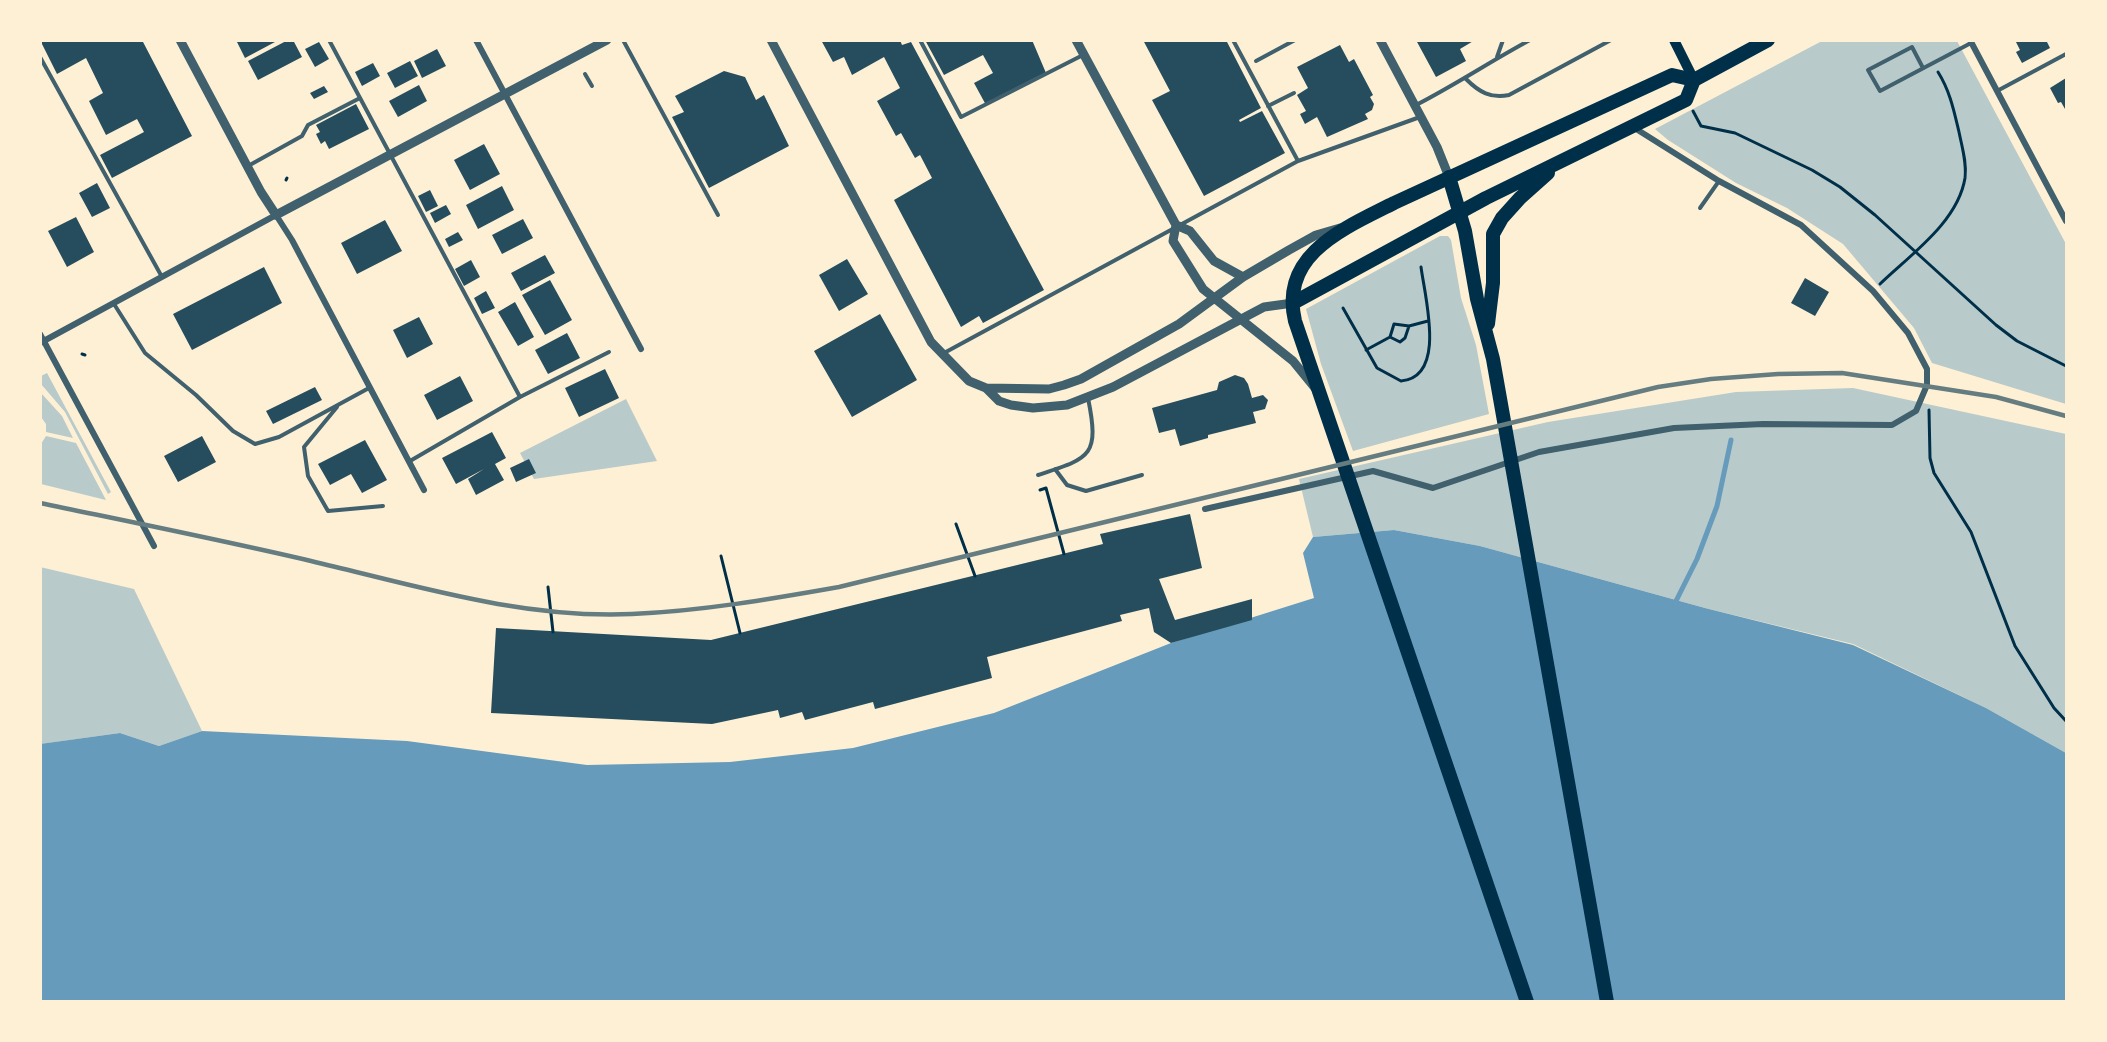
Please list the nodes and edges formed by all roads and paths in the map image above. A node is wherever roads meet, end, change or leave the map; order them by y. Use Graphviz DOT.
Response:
graph roads {
  1 [pos="180,40"];
  2 [pos="329,40"];
  3 [pos="476,40"];
  4 [pos="608,40"];
  5 [pos="623,40"];
  6 [pos="771,40"];
  7 [pos="920,40"];
  8 [pos="1076,40"];
  9 [pos="1233,40"];
  10 [pos="1295,40"];
  11 [pos="1380,40"];
  12 [pos="1503,40"];
  13 [pos="1611,40"];
  14 [pos="1674,40"];
  15 [pos="1768,40"];
  16 [pos="1529,41"];
  17 [pos="1971,42"];
  18 [pos="2067,54"];
  19 [pos="1083,55"];
  20 [pos="40,57"];
  21 [pos="1496,58"];
  22 [pos="1256,61"];
  23 [pos="1932,63"];
  24 [pos="1923,68"];
  25 [pos="585,74"];
  26 [pos="1466,79"];
  27 [pos="1694,80"];
  28 [pos="592,86"];
  29 [pos="1997,91"];
  30 [pos="1294,93"];
  31 [pos="505,94"];
  32 [pos="360,98"];
  33 [pos="1268,106"];
  34 [pos="1415,106"];
  35 [pos="1692,111"];
  36 [pos="1421,116"];
  37 [pos="1633,127"];
  38 [pos="390,155"];
  39 [pos="1298,161"];
  40 [pos="1561,162"];
  41 [pos="247,166"];
  42 [pos="1449,177"];
  43 [pos="1719,181"];
  44 [pos="1700,208"];
  45 [pos="1459,213"];
  46 [pos="276,215"];
  47 [pos="718,215"];
  48 [pos="2067,221"];
  49 [pos="1176,225"];
  50 [pos="1351,225"];
  51 [pos="1914,251"];
  52 [pos="1421,267"];
  53 [pos="1243,277"];
  54 [pos="162,278"];
  55 [pos="1872,291"];
  56 [pos="1214,299"];
  57 [pos="1293,303"];
  58 [pos="114,304"];
  59 [pos="1343,308"];
  60 [pos="1240,320"];
  61 [pos="1428,321"];
  62 [pos="1409,326"];
  63 [pos="1487,332"];
  64 [pos="1390,337"];
  65 [pos="42,339"];
  66 [pos="641,349"];
  67 [pos="1366,350"];
  68 [pos="609,352"];
  69 [pos="942,355"];
  70 [pos="2067,366"];
  71 [pos="1927,385"];
  72 [pos="370,387"];
  73 [pos="986,388"];
  74 [pos="1320,394"];
  75 [pos="520,397"];
  76 [pos="1088,398"];
  77 [pos="339,404"];
  78 [pos="409,462"];
  79 [pos="1056,469"];
  80 [pos="1038,475"];
  81 [pos="1142,475"];
  82 [pos="424,490"];
  83 [pos="1040,490"];
  84 [pos="382,506"];
  85 [pos="1205,509"];
  86 [pos="956,524"];
  87 [pos="154,546"];
  88 [pos="1064,554"];
  89 [pos="721,556"];
  90 [pos="975,576"];
  91 [pos="548,588"];
  92 [pos="553,632"];
  93 [pos="740,633"];
  94 [pos="2067,721"];
  95 [pos="1527,1002"];
  96 [pos="1607,1002"];
  1 -- 41 [label="street"];
  2 -- 32 [label="lane"];
  3 -- 31 [label="street"];
  4 -- 31 [label="street"];
  5 -- 47 [label="lane"];
  6 -- 69 [label="street"];
  7 -- 19 [label="lane"];
  8 -- 19 [label="street"];
  9 -- 33 [label="lane"];
  10 -- 22 [label="lane"];
  11 -- 34 [label="street"];
  12 -- 21 [label="lane"];
  13 -- 26 [label="lane"];
  14 -- 27 [label="main road"];
  15 -- 27 [label="highway"];
  16 -- 21 [label="lane"];
  17 -- 23 [label="lane"];
  17 -- 29 [label="street"];
  18 -- 29 [label="lane"];
  19 -- 49 [label="street"];
  20 -- 54 [label="lane"];
  21 -- 26 [label="lane"];
  23 -- 24 [label="lane"];
  23 -- 51 [label="path"];
  24 -- 24 [label="lane"];
  25 -- 28 [label="lane"];
  26 -- 34 [label="lane"];
  27 -- 37 [label="highway"];
  27 -- 42 [label="highway"];
  29 -- 48 [label="street"];
  30 -- 33 [label="lane"];
  31 -- 38 [label="street"];
  31 -- 66 [label="street"];
  32 -- 38 [label="lane"];
  32 -- 41 [label="lane"];
  33 -- 39 [label="lane"];
  34 -- 36 [label="street"];
  35 -- 51 [label="path"];
  36 -- 39 [label="lane"];
  36 -- 42 [label="street"];
  37 -- 40 [label="highway"];
  37 -- 43 [label="street"];
  38 -- 46 [label="street"];
  38 -- 75 [label="lane"];
  39 -- 49 [label="lane"];
  40 -- 45 [label="highway"];
  40 -- 63 [label="highway"];
  41 -- 46 [label="street"];
  42 -- 45 [label="highway"];
  42 -- 50 [label="highway"];
  43 -- 44 [label="lane"];
  43 -- 55 [label="street"];
  45 -- 57 [label="highway"];
  45 -- 63 [label="highway"];
  46 -- 54 [label="street"];
  46 -- 72 [label="street"];
  49 -- 53 [label="street"];
  49 -- 56 [label="street"];
  49 -- 69 [label="lane"];
  50 -- 53 [label="street"];
  50 -- 57 [label="highway"];
  51 -- 55 [label="path"];
  51 -- 70 [label="path"];
  52 -- 61 [label="path"];
  53 -- 56 [label="street"];
  54 -- 58 [label="street"];
  55 -- 71 [label="street"];
  56 -- 60 [label="street"];
  56 -- 73 [label="street"];
  57 -- 60 [label="street"];
  57 -- 74 [label="highway"];
  58 -- 65 [label="street"];
  58 -- 77 [label="lane"];
  59 -- 67 [label="path"];
  60 -- 74 [label="street"];
  60 -- 76 [label="street"];
  61 -- 62 [label="path"];
  61 -- 67 [label="path"];
  62 -- 64 [label="path"];
  62 -- 64 [label="path"];
  63 -- 96 [label="highway"];
  64 -- 67 [label="path"];
  65 -- 87 [label="street"];
  68 -- 75 [label="lane"];
  69 -- 73 [label="street"];
  71 -- 85 [label="street"];
  71 -- 94 [label="path"];
  72 -- 77 [label="lane"];
  72 -- 78 [label="street"];
  73 -- 76 [label="street"];
  74 -- 95 [label="highway"];
  75 -- 78 [label="lane"];
  76 -- 79 [label="lane"];
  77 -- 84 [label="lane"];
  78 -- 82 [label="street"];
  79 -- 80 [label="lane"];
  79 -- 81 [label="lane"];
  83 -- 88 [label="path"];
  86 -- 90 [label="path"];
  89 -- 93 [label="path"];
  91 -- 92 [label="path"];
}
